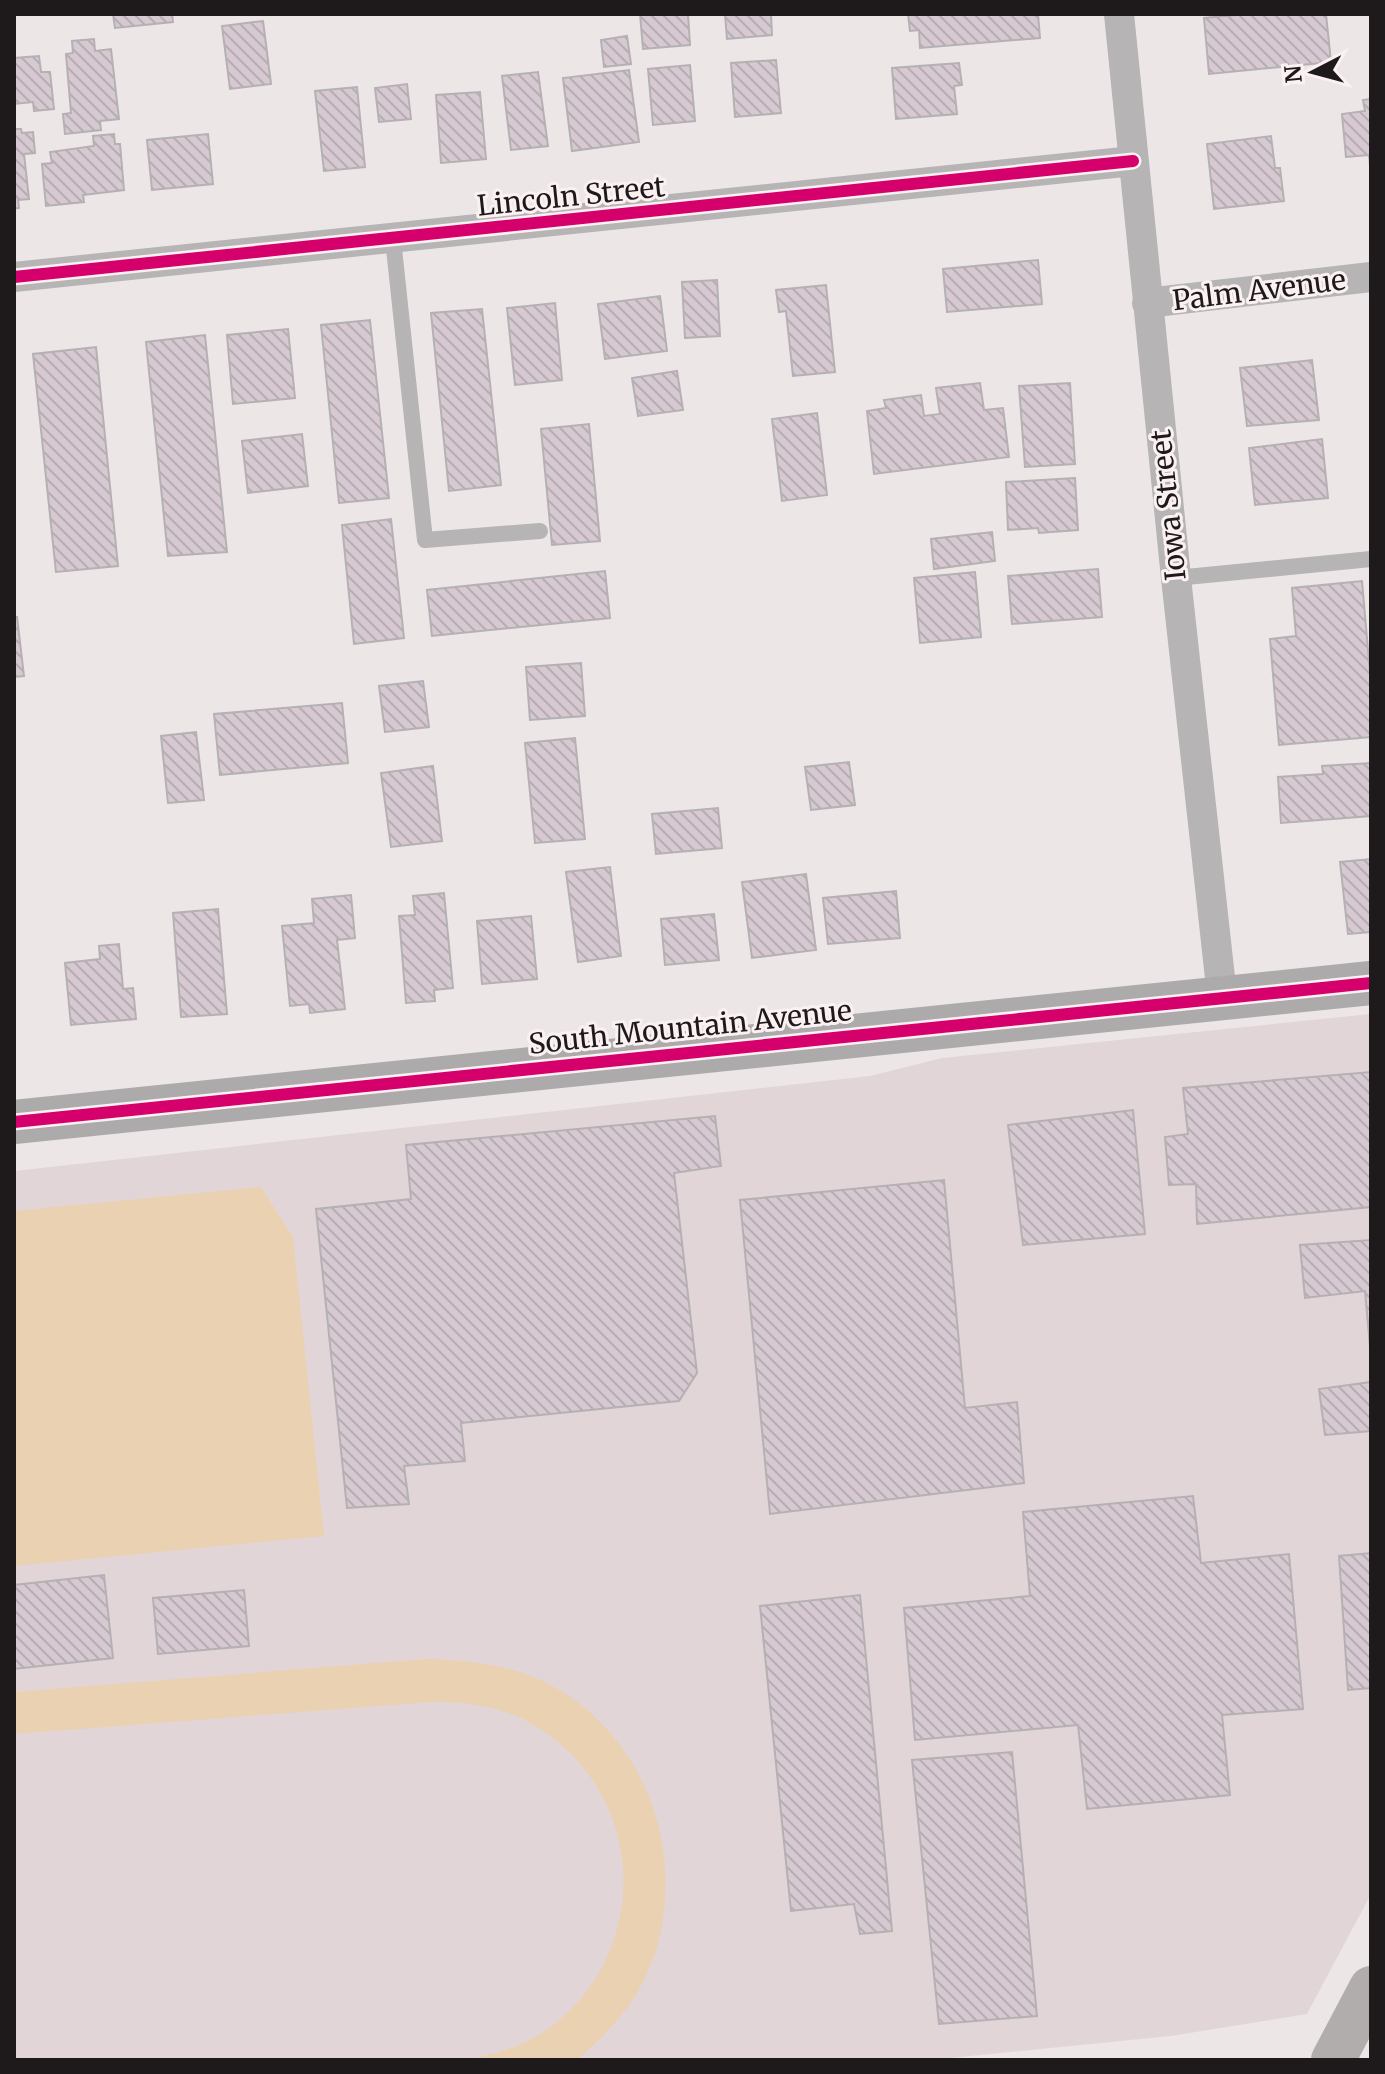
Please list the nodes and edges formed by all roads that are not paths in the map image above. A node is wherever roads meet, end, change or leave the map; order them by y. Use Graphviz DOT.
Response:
graph roads {
  1 [pos="1119,14"];
  2 [pos="1133,161"];
  3 [pos="393,239"];
  4 [pos="14,277"];
  5 [pos="1371,277"];
  6 [pos="1147,303"];
  7 [pos="540,531"];
  8 [pos="1371,559"];
  9 [pos="1176,578"];
  10 [pos="1371,983"];
  11 [pos="1222,996"];
  12 [pos="14,1122"];
  13 [pos="1371,1988"];
  14 [pos="1333,2060"];
  1 -- 2 [label="street, Iowa Street"];
  2 -- 3 [label="street, Lincoln Street"];
  2 -- 6 [label="street, Iowa Street"];
  3 -- 4 [label="street, Lincoln Street"];
  3 -- 7 [label="lane"];
  5 -- 6 [label="street, Palm Avenue"];
  6 -- 9 [label="street, Iowa Street"];
  8 -- 9 [label="lane"];
  9 -- 11 [label="street, Iowa Street"];
  10 -- 11 [label="street, South Mountain Avenue"];
  11 -- 12 [label="street, South Mountain Avenue"];
  13 -- 14 [label="main road"];
}
